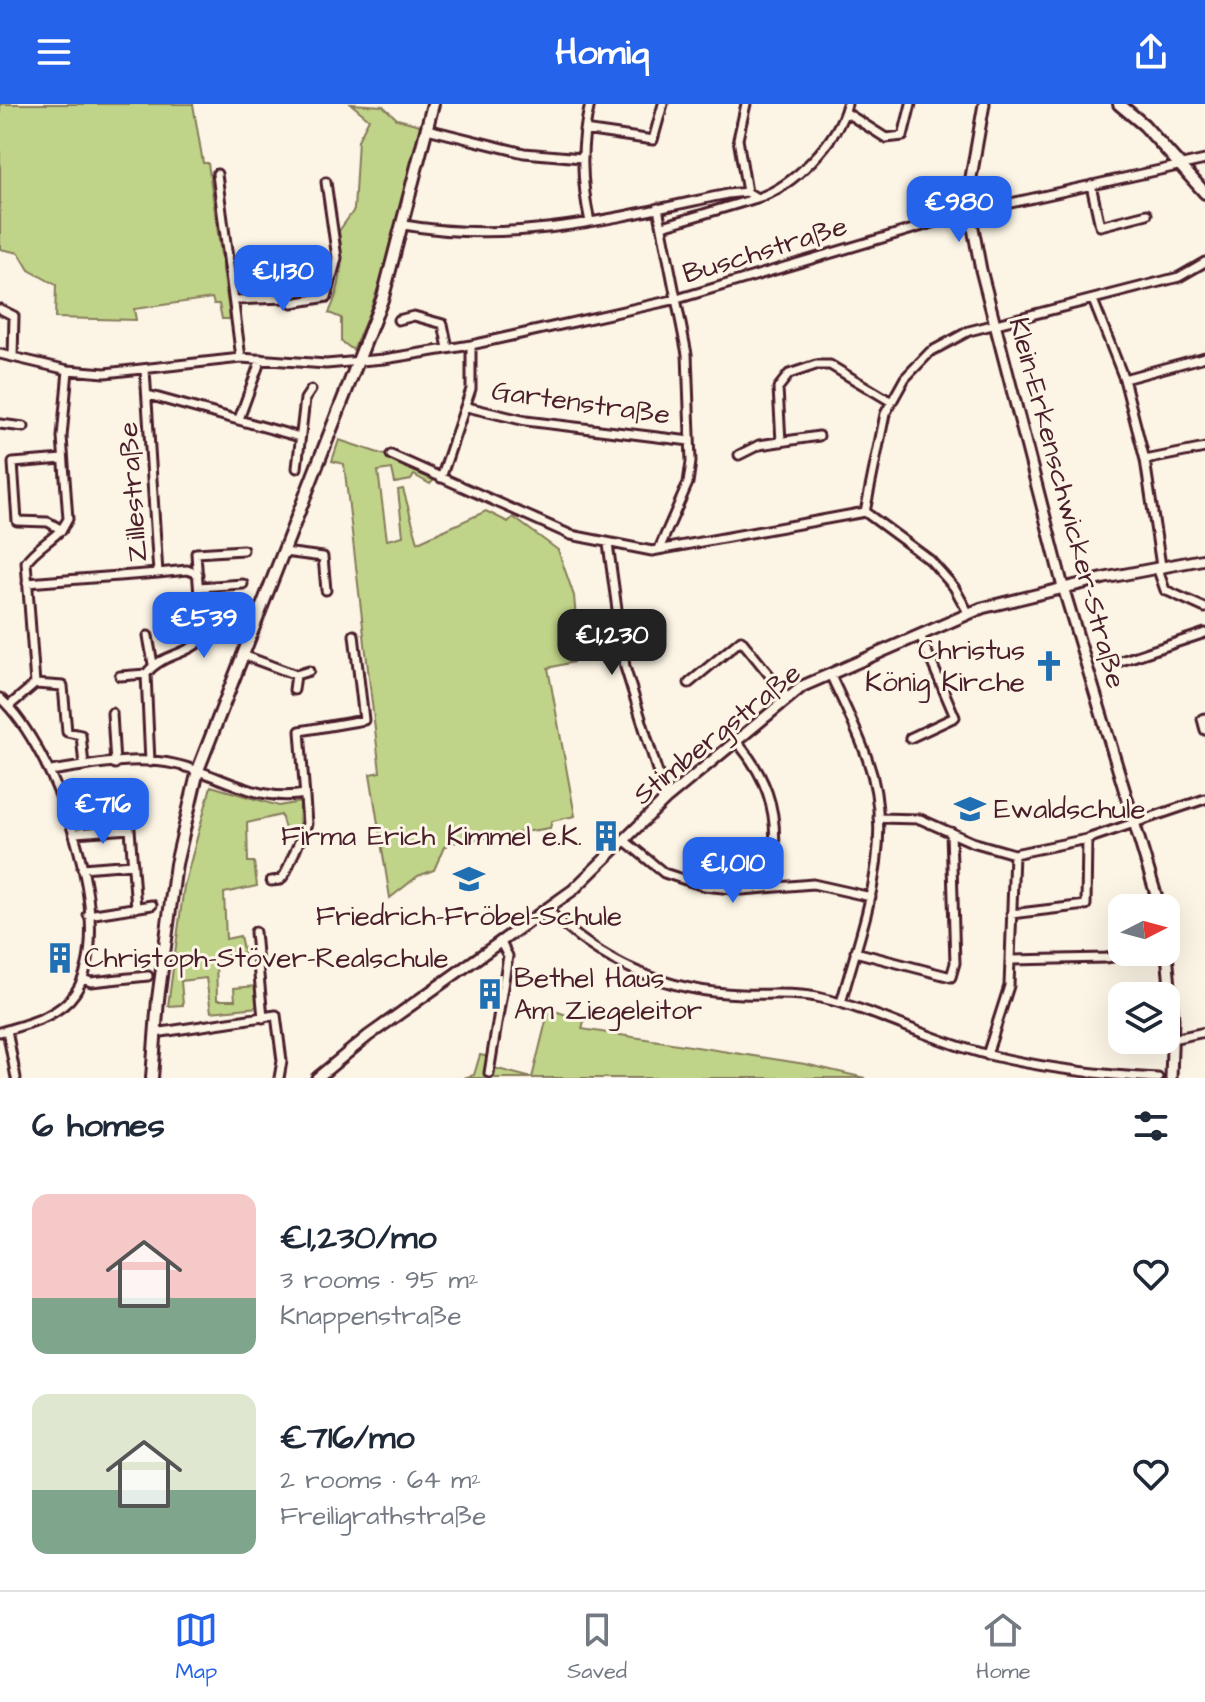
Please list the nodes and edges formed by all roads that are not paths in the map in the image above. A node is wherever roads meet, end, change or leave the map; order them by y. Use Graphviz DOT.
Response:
graph roads {
  1 [pos="433,104"];
  2 [pos="590,104"];
  3 [pos="663,104"];
  4 [pos="746,104"];
  5 [pos="911,104"];
  6 [pos="984,104"];
  7 [pos="1119,104"];
  8 [pos="846,108"];
  9 [pos="427,129"];
  10 [pos="584,130"];
  11 [pos="582,158"];
  12 [pos="1205,160"];
  13 [pos="1182,165"];
  14 [pos="217,174"];
  15 [pos="326,182"];
  16 [pos="1091,185"];
  17 [pos="747,192"];
  18 [pos="1205,193"];
  19 [pos="757,198"];
  20 [pos="658,208"];
  21 [pos="970,212"];
  22 [pos="1147,214"];
  23 [pos="590,222"];
  24 [pos="404,225"];
  25 [pos="663,226"];
  26 [pos="1205,262"];
  27 [pos="291,270"];
  28 [pos="285,298"];
  29 [pos="677,299"];
  30 [pos="234,300"];
  31 [pos="1093,300"];
  32 [pos="0,309"];
  33 [pos="398,320"];
  34 [pos="995,325"];
  35 [pos="471,345"];
  36 [pos="448,348"];
  37 [pos="0,354"];
  38 [pos="13,357"];
  39 [pos="1205,357"];
  40 [pos="241,358"];
  41 [pos="261,359"];
  42 [pos="358,362"];
  43 [pos="68,370"];
  44 [pos="145,370"];
  45 [pos="1124,379"];
  46 [pos="311,390"];
  47 [pos="148,395"];
  48 [pos="890,401"];
  49 [pos="467,407"];
  50 [pos="239,419"];
  51 [pos="0,424"];
  52 [pos="24,427"];
  53 [pos="819,436"];
  54 [pos="300,437"];
  55 [pos="690,441"];
  56 [pos="781,442"];
  57 [pos="1205,448"];
  58 [pos="391,455"];
  59 [pos="739,455"];
  60 [pos="63,459"];
  61 [pos="1145,460"];
  62 [pos="297,468"];
  63 [pos="441,478"];
  64 [pos="865,512"];
  65 [pos="62,530"];
  66 [pos="608,544"];
  67 [pos="659,549"];
  68 [pos="243,550"];
  69 [pos="284,552"];
  70 [pos="1205,559"];
  71 [pos="1159,567"];
  72 [pos="158,573"];
  73 [pos="198,574"];
  74 [pos="27,583"];
  75 [pos="243,584"];
  76 [pos="199,587"];
  77 [pos="1063,587"];
  78 [pos="326,590"];
  79 [pos="1205,608"];
  80 [pos="969,614"];
  81 [pos="240,619"];
  82 [pos="201,622"];
  83 [pos="1205,633"];
  84 [pos="354,635"];
  85 [pos="920,635"];
  86 [pos="148,636"];
  87 [pos="243,655"];
  88 [pos="153,664"];
  89 [pos="1109,665"];
  90 [pos="309,671"];
  91 [pos="146,674"];
  92 [pos="830,674"];
  93 [pos="296,675"];
  94 [pos="120,676"];
  95 [pos="689,683"];
  96 [pos="35,684"];
  97 [pos="294,690"];
  98 [pos="0,698"];
  99 [pos="788,698"];
  100 [pos="9,706"];
  101 [pos="112,713"];
  102 [pos="1205,718"];
  103 [pos="1205,730"];
  104 [pos="910,738"];
  105 [pos="736,741"];
  106 [pos="150,762"];
  107 [pos="115,764"];
  108 [pos="84,766"];
  109 [pos="198,770"];
  110 [pos="51,771"];
  111 [pos="305,794"];
  112 [pos="666,799"];
  113 [pos="1205,799"];
  114 [pos="878,818"];
  115 [pos="1136,822"];
  116 [pos="951,832"];
  117 [pos="75,833"];
  118 [pos="1087,839"];
  119 [pos="624,840"];
  120 [pos="1010,853"];
  121 [pos="133,864"];
  122 [pos="82,868"];
  123 [pos="271,881"];
  124 [pos="771,885"];
  125 [pos="1156,894"];
  126 [pos="871,897"];
  127 [pos="152,905"];
  128 [pos="136,908"];
  129 [pos="547,909"];
  130 [pos="1011,914"];
  131 [pos="88,915"];
  132 [pos="255,932"];
  133 [pos="500,941"];
  134 [pos="855,952"];
  135 [pos="1108,958"];
  136 [pos="1011,960"];
  137 [pos="148,976"];
  138 [pos="83,979"];
  139 [pos="841,1003"];
  140 [pos="263,1018"];
  141 [pos="3,1031"];
  142 [pos="1205,1032"];
  143 [pos="155,1033"];
  144 [pos="1180,1037"];
  145 [pos="1172,1054"];
  146 [pos="987,1055"];
  147 [pos="489,1073"];
  148 [pos="281,1075"];
  149 [pos="320,1077"];
  150 [pos="16,1078"];
  151 [pos="150,1078"];
  152 [pos="1158,1078"];
  153 [pos="1171,1078"];
  1 -- 9 [label="main road"];
  2 -- 10 [label="street"];
  3 -- 10 [label="street"];
  4 -- 17 [label="street"];
  5 -- 8 [label="street"];
  6 -- 21 [label="street, Klein-Erkenschwicker-Straße"];
  7 -- 13 [label="main road"];
  8 -- 19 [label="street"];
  9 -- 11 [label="street"];
  9 -- 24 [label="main road"];
  10 -- 11 [label="street"];
  11 -- 23 [label="street"];
  12 -- 13 [label="street, Buschstraße"];
  13 -- 16 [label="street, Buschstraße"];
  13 -- 18 [label="main road"];
  14 -- 30 [label="street"];
  15 -- 28 [label="street"];
  16 -- 21 [label="street, Buschstraße"];
  16 -- 22 [label="street"];
  17 -- 19 [label="street"];
  17 -- 20 [label="street"];
  19 -- 25 [label="street"];
  20 -- 23 [label="street"];
  20 -- 25 [label="street"];
  21 -- 29 [label="street, Buschstraße"];
  21 -- 34 [label="street, Klein-Erkenschwicker-Straße"];
  23 -- 24 [label="street"];
  24 -- 42 [label="main road"];
  25 -- 29 [label="street"];
  26 -- 31 [label="street"];
  27 -- 28 [label="street"];
  28 -- 30 [label="street"];
  29 -- 35 [label="street, Buschstraße"];
  29 -- 55 [label="street"];
  30 -- 40 [label="street"];
  31 -- 34 [label="street"];
  31 -- 45 [label="street"];
  32 -- 38 [label="street"];
  33 -- 36 [label="street"];
  34 -- 48 [label="street"];
  34 -- 77 [label="street, Klein-Erkenschwicker-Straße"];
  35 -- 36 [label="street, Buschstraße"];
  35 -- 49 [label="street"];
  36 -- 42 [label="street, Buschstraße"];
  37 -- 38 [label="street, Buschstraße"];
  38 -- 43 [label="street, Buschstraße"];
  39 -- 45 [label="street"];
  40 -- 41 [label="street, Buschstraße"];
  40 -- 44 [label="street, Buschstraße"];
  41 -- 42 [label="street, Buschstraße"];
  41 -- 50 [label="street"];
  42 -- 69 [label="main road"];
  43 -- 44 [label="street, Buschstraße"];
  43 -- 60 [label="street"];
  44 -- 47 [label="street, Zillestraße"];
  45 -- 61 [label="street"];
  46 -- 54 [label="street"];
  47 -- 50 [label="street"];
  47 -- 72 [label="street, Zillestraße"];
  48 -- 56 [label="street"];
  48 -- 64 [label="street"];
  49 -- 55 [label="street, Gartenstraße"];
  49 -- 63 [label="street"];
  50 -- 54 [label="street"];
  51 -- 52 [label="street"];
  53 -- 56 [label="street"];
  54 -- 62 [label="street"];
  55 -- 67 [label="street"];
  56 -- 59 [label="street"];
  57 -- 61 [label="street"];
  58 -- 63 [label="street"];
  60 -- 65 [label="street"];
  60 -- 65 [label="street"];
  61 -- 71 [label="street"];
  63 -- 66 [label="street"];
  64 -- 67 [label="street"];
  64 -- 80 [label="street"];
  65 -- 74 [label="street"];
  66 -- 67 [label="street"];
  66 -- 112 [label="street"];
  68 -- 73 [label="street, Zillestraße"];
  69 -- 78 [label="street"];
  69 -- 87 [label="main road"];
  70 -- 71 [label="street, Stimbergstraße"];
  71 -- 77 [label="street, Stimbergstraße"];
  71 -- 79 [label="street"];
  72 -- 73 [label="street, Zillestraße"];
  72 -- 74 [label="street"];
  73 -- 76 [label="street"];
  74 -- 96 [label="street"];
  75 -- 76 [label="street"];
  76 -- 82 [label="street"];
  77 -- 80 [label="street, Stimbergstraße"];
  77 -- 115 [label="street, Klein-Erkenschwicker-Straße"];
  80 -- 85 [label="street, Stimbergstraße"];
  81 -- 82 [label="street"];
  82 -- 88 [label="street"];
  83 -- 89 [label="street"];
  84 -- 111 [label="street"];
  85 -- 92 [label="street, Stimbergstraße"];
  85 -- 104 [label="street"];
  86 -- 88 [label="street"];
  87 -- 93 [label="street"];
  87 -- 109 [label="main road"];
  88 -- 91 [label="street"];
  90 -- 93 [label="street"];
  91 -- 94 [label="street"];
  91 -- 106 [label="street"];
  92 -- 99 [label="street, Stimbergstraße"];
  92 -- 114 [label="street"];
  93 -- 97 [label="street"];
  95 -- 99 [label="street"];
  96 -- 100 [label="street"];
  96 -- 108 [label="street"];
  98 -- 100 [label="street"];
  99 -- 105 [label="street, Stimbergstraße"];
  100 -- 110 [label="street"];
  101 -- 107 [label="street"];
  102 -- 103 [label="street"];
  105 -- 112 [label="street, Stimbergstraße"];
  105 -- 124 [label="street"];
  106 -- 107 [label="street"];
  106 -- 109 [label="street"];
  107 -- 108 [label="street"];
  108 -- 110 [label="street"];
  109 -- 111 [label="street"];
  109 -- 143 [label="main road"];
  110 -- 117 [label="street"];
  111 -- 123 [label="street"];
  112 -- 119 [label="street, Stimbergstraße"];
  113 -- 115 [label="street"];
  114 -- 116 [label="street"];
  114 -- 126 [label="street"];
  115 -- 118 [label="street"];
  115 -- 125 [label="street, Klein-Erkenschwicker-Straße"];
  116 -- 120 [label="street"];
  116 -- 134 [label="street"];
  117 -- 121 [label="street"];
  117 -- 122 [label="street"];
  118 -- 120 [label="street"];
  118 -- 130 [label="street"];
  119 -- 124 [label="street"];
  119 -- 129 [label="street, Stimbergstraße"];
  120 -- 130 [label="street"];
  121 -- 122 [label="street"];
  121 -- 128 [label="street"];
  122 -- 131 [label="street"];
  124 -- 126 [label="street"];
  126 -- 134 [label="street"];
  127 -- 128 [label="street"];
  128 -- 131 [label="street"];
  129 -- 133 [label="street, Stimbergstraße"];
  129 -- 139 [label="street"];
  130 -- 136 [label="street"];
  131 -- 138 [label="street"];
  132 -- 140 [label="street"];
  133 -- 147 [label="street"];
  133 -- 149 [label="street, Stimbergstraße"];
  134 -- 139 [label="street"];
  135 -- 136 [label="street"];
  136 -- 146 [label="street"];
  137 -- 138 [label="street"];
  138 -- 141 [label="street"];
  139 -- 146 [label="street"];
  140 -- 143 [label="street"];
  140 -- 148 [label="street"];
  141 -- 150 [label="street"];
  142 -- 144 [label="street"];
  143 -- 151 [label="main road"];
  145 -- 153 [label="street"];
  146 -- 152 [label="street"];
}
